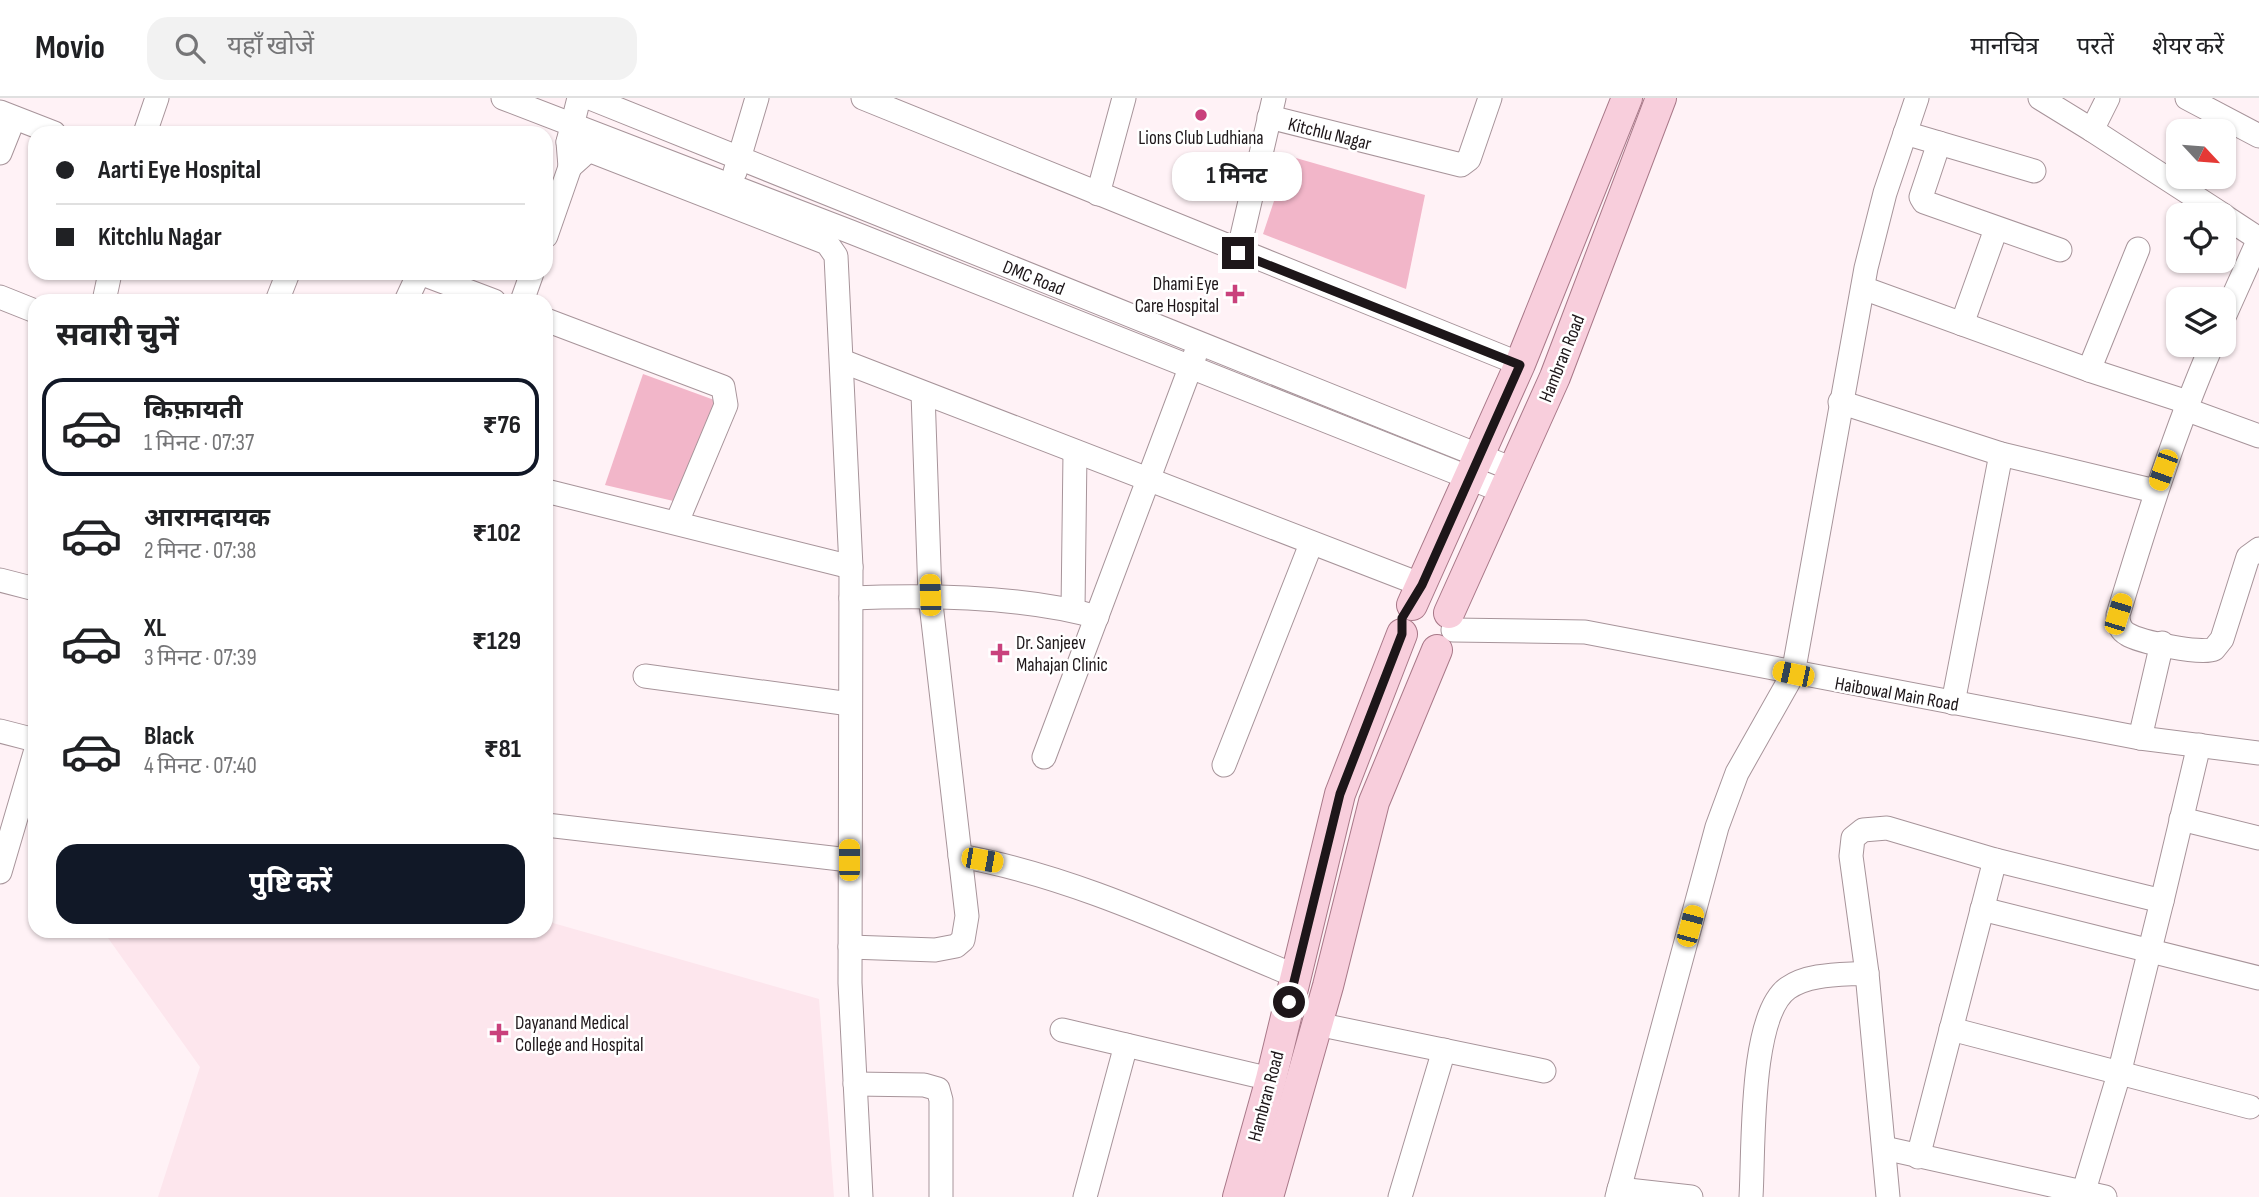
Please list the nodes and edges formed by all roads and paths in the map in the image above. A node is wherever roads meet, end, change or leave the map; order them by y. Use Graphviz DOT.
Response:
graph roads {
  1 [pos="157,98"];
  2 [pos="503,98"];
  3 [pos="579,98"];
  4 [pos="757,98"];
  5 [pos="863,98"];
  6 [pos="1124,98"];
  7 [pos="1490,98"];
  8 [pos="1627,98"];
  9 [pos="1661,98"];
  10 [pos="1917,98"];
  11 [pos="2040,98"];
  12 [pos="2108,98"];
  13 [pos="2188,98"];
  14 [pos="599,100"];
  15 [pos="1271,108"];
  16 [pos="7,115"];
  17 [pos="36,126"];
  18 [pos="147,126"];
  19 [pos="2092,130"];
  20 [pos="1905,133"];
  21 [pos="2259,136"];
  22 [pos="580,137"];
  23 [pos="1939,143"];
  24 [pos="0,153"];
  25 [pos="739,158"];
  26 [pos="2034,171"];
  27 [pos="731,185"];
  28 [pos="1098,194"];
  29 [pos="2204,203"];
  30 [pos="553,216"];
  31 [pos="2236,224"];
  32 [pos="1996,229"];
  33 [pos="2259,239"];
  34 [pos="2138,249"];
  35 [pos="2060,250"];
  36 [pos="1238,253"];
  37 [pos="439,280"];
  38 [pos="1863,288"];
  39 [pos="2236,290"];
  40 [pos="476,294"];
  41 [pos="0,297"];
  42 [pos="28,308"];
  43 [pos="553,323"];
  44 [pos="1962,324"];
  45 [pos="1199,342"];
  46 [pos="2207,357"];
  47 [pos="842,362"];
  48 [pos="1520,365"];
  49 [pos="1190,367"];
  50 [pos="2089,370"];
  51 [pos="923,393"];
  52 [pos="1840,402"];
  53 [pos="2186,406"];
  54 [pos="2259,436"];
  55 [pos="1075,453"];
  56 [pos="2001,454"];
  57 [pos="1474,467"];
  58 [pos="1510,481"];
  59 [pos="1148,482"];
  60 [pos="2155,491"];
  61 [pos="553,493"];
  62 [pos="677,522"];
  63 [pos="1311,544"];
  64 [pos="2259,549"];
  65 [pos="851,567"];
  66 [pos="0,580"];
  67 [pos="28,587"];
  68 [pos="930,595"];
  69 [pos="1417,595"];
  70 [pos="851,598"];
  71 [pos="1073,610"];
  72 [pos="1097,617"];
  73 [pos="1446,631"];
  74 [pos="1402,634"];
  75 [pos="2162,643"];
  76 [pos="1793,674"];
  77 [pos="645,676"];
  78 [pos="1953,703"];
  79 [pos="850,704"];
  80 [pos="0,731"];
  81 [pos="2140,737"];
  82 [pos="28,738"];
  83 [pos="2199,745"];
  84 [pos="2259,754"];
  85 [pos="1044,757"];
  86 [pos="1224,765"];
  87 [pos="28,777"];
  88 [pos="2181,819"];
  89 [pos="553,826"];
  90 [pos="2259,838"];
  91 [pos="960,856"];
  92 [pos="849,860"];
  93 [pos="1995,860"];
  94 [pos="0,872"];
  95 [pos="2162,901"];
  96 [pos="1982,909"];
  97 [pos="850,947"];
  98 [pos="2149,951"];
  99 [pos="1867,973"];
  100 [pos="1296,976"];
  101 [pos="2259,978"];
  102 [pos="1317,1024"];
  103 [pos="1951,1029"];
  104 [pos="1062,1030"];
  105 [pos="1126,1045"];
  106 [pos="1444,1050"];
  107 [pos="1544,1071"];
  108 [pos="2119,1074"];
  109 [pos="1271,1079"];
  110 [pos="855,1084"];
  111 [pos="2250,1107"];
  112 [pos="1884,1149"];
  113 [pos="1918,1157"];
  114 [pos="1618,1193"];
  115 [pos="2090,1195"];
  116 [pos="861,1197"];
  117 [pos="941,1197"];
  118 [pos="1085,1197"];
  119 [pos="1238,1197"];
  120 [pos="1268,1197"];
  121 [pos="1401,1197"];
  122 [pos="1691,1197"];
  123 [pos="1751,1197"];
  124 [pos="1888,1197"];
  1 -- 18 [label="street"];
  2 -- 22 [label="street"];
  3 -- 22 [label="street"];
  4 -- 25 [label="street"];
  5 -- 28 [label="street"];
  6 -- 28 [label="street"];
  7 -- 15 [label="street, Kitchlu Nagar"];
  8 -- 48 [label="main road, Hambran Road"];
  9 -- 58 [label="main road, Hambran Road"];
  10 -- 20 [label="street"];
  11 -- 19 [label="street"];
  12 -- 19 [label="street"];
  13 -- 21 [label="street"];
  14 -- 22 [label="street"];
  14 -- 25 [label="street, DMC Road"];
  15 -- 36 [label="street, Kitchlu Nagar"];
  16 -- 17 [label="street"];
  16 -- 24 [label="street"];
  19 -- 29 [label="street"];
  20 -- 23 [label="street"];
  20 -- 38 [label="street"];
  22 -- 27 [label="street"];
  22 -- 30 [label="street"];
  22 -- 47 [label="street"];
  23 -- 26 [label="street"];
  23 -- 32 [label="street"];
  25 -- 27 [label="street"];
  25 -- 45 [label="street, DMC Road"];
  27 -- 49 [label="street"];
  28 -- 36 [label="street"];
  31 -- 33 [label="street"];
  32 -- 35 [label="street"];
  32 -- 44 [label="street"];
  33 -- 39 [label="street"];
  34 -- 50 [label="street"];
  36 -- 48 [label="street"];
  37 -- 40 [label="street"];
  38 -- 44 [label="street"];
  38 -- 52 [label="street"];
  41 -- 42 [label="street"];
  43 -- 62 [label="street"];
  44 -- 50 [label="street"];
  45 -- 49 [label="street"];
  45 -- 57 [label="street, DMC Road"];
  46 -- 53 [label="street"];
  47 -- 51 [label="street"];
  47 -- 65 [label="street"];
  48 -- 57 [label="main road, Hambran Road"];
  49 -- 57 [label="street"];
  49 -- 59 [label="street"];
  50 -- 53 [label="street"];
  51 -- 55 [label="street"];
  51 -- 68 [label="street"];
  52 -- 56 [label="street"];
  52 -- 76 [label="street"];
  53 -- 54 [label="street"];
  53 -- 60 [label="street"];
  55 -- 59 [label="street"];
  55 -- 71 [label="street"];
  56 -- 60 [label="street"];
  56 -- 78 [label="street"];
  57 -- 58 [label="street"];
  57 -- 69 [label="main road, Hambran Road"];
  58 -- 73 [label="main road, Hambran Road"];
  59 -- 63 [label="street"];
  59 -- 72 [label="street"];
  60 -- 75 [label="street"];
  61 -- 62 [label="street"];
  62 -- 65 [label="street"];
  63 -- 69 [label="street"];
  63 -- 86 [label="street"];
  64 -- 75 [label="street"];
  65 -- 70 [label="street"];
  66 -- 67 [label="street"];
  68 -- 70 [label="street"];
  68 -- 71 [label="street"];
  68 -- 91 [label="street"];
  69 -- 73 [label="main road"];
  69 -- 74 [label="main road"];
  70 -- 79 [label="street"];
  71 -- 72 [label="street"];
  72 -- 85 [label="street"];
  73 -- 74 [label="main road"];
  73 -- 76 [label="street, Haibowal Main Road"];
  73 -- 102 [label="main road, Hambran Road"];
  74 -- 100 [label="main road, Hambran Road"];
  75 -- 81 [label="street"];
  76 -- 78 [label="street, Haibowal Main Road"];
  76 -- 114 [label="street"];
  77 -- 79 [label="street"];
  78 -- 81 [label="street, Haibowal Main Road"];
  79 -- 92 [label="street"];
  80 -- 82 [label="street"];
  81 -- 83 [label="street, Haibowal Main Road"];
  83 -- 84 [label="street, Haibowal Main Road"];
  83 -- 88 [label="street"];
  87 -- 94 [label="street"];
  88 -- 90 [label="street"];
  88 -- 95 [label="street"];
  89 -- 92 [label="street"];
  91 -- 97 [label="street"];
  91 -- 100 [label="street"];
  92 -- 97 [label="street"];
  93 -- 95 [label="street"];
  93 -- 96 [label="street"];
  93 -- 99 [label="street"];
  95 -- 98 [label="street"];
  96 -- 98 [label="street"];
  96 -- 103 [label="street"];
  97 -- 110 [label="street"];
  98 -- 101 [label="street"];
  98 -- 108 [label="street"];
  99 -- 112 [label="street"];
  99 -- 123 [label="street"];
  100 -- 109 [label="main road, Hambran Road"];
  102 -- 106 [label="street"];
  102 -- 120 [label="main road, Hambran Road"];
  103 -- 108 [label="street"];
  103 -- 113 [label="street"];
  104 -- 105 [label="street"];
  105 -- 109 [label="street"];
  105 -- 118 [label="street"];
  106 -- 107 [label="street"];
  106 -- 121 [label="street"];
  108 -- 111 [label="street"];
  108 -- 115 [label="street"];
  109 -- 119 [label="main road, Hambran Road"];
  110 -- 116 [label="street"];
  110 -- 117 [label="street"];
  112 -- 113 [label="street"];
  112 -- 124 [label="street"];
  113 -- 115 [label="street"];
  114 -- 122 [label="street"];
}
